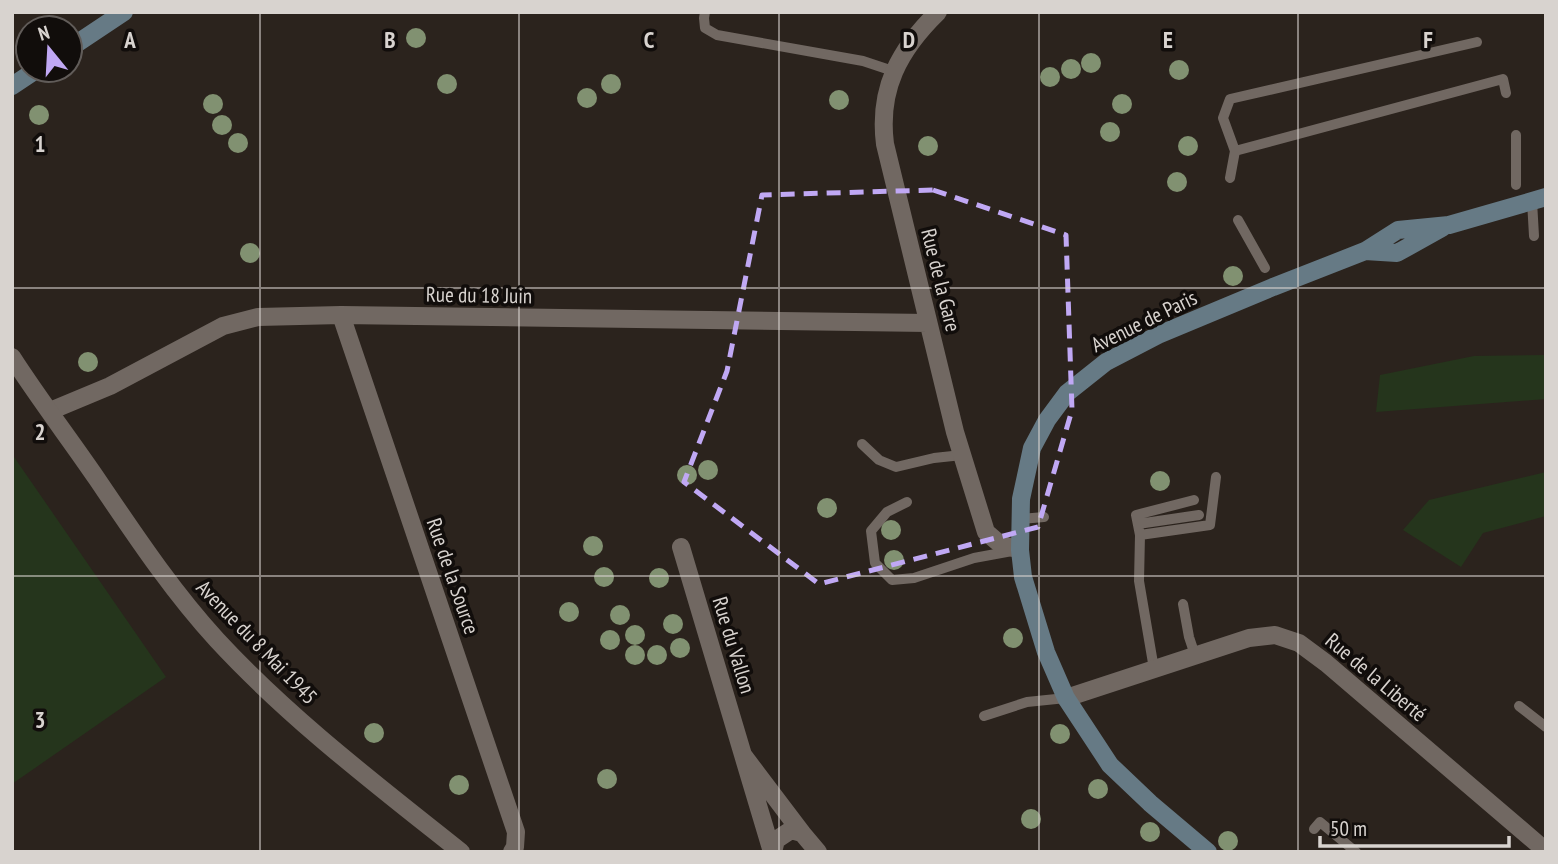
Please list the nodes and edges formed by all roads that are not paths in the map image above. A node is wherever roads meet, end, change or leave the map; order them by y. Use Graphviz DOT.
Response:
graph roads {
  1 [pos="124,12"];
  2 [pos="705,12"];
  3 [pos="938,12"];
  4 [pos="84,39"];
  5 [pos="1477,42"];
  6 [pos="893,71"];
  7 [pos="1506,93"];
  8 [pos="1516,135"];
  9 [pos="1235,152"];
  10 [pos="1230,178"];
  11 [pos="1516,185"];
  12 [pos="1539,199"];
  13 [pos="1238,220"];
  14 [pos="1534,236"];
  15 [pos="1265,268"];
  16 [pos="341,315"];
  17 [pos="928,324"];
  18 [pos="12,357"];
  19 [pos="50,411"];
  20 [pos="862,444"];
  21 [pos="962,455"];
  22 [pos="1216,477"];
  23 [pos="1194,500"];
  24 [pos="907,502"];
  25 [pos="1199,515"];
  26 [pos="1044,517"];
  27 [pos="1021,519"];
  28 [pos="1139,529"];
  29 [pos="681,547"];
  30 [pos="1020,550"];
  31 [pos="1183,604"];
  32 [pos="1195,655"];
  33 [pos="1154,668"];
  34 [pos="1066,698"];
  35 [pos="1519,706"];
  36 [pos="984,716"];
  37 [pos="1546,727"];
  38 [pos="743,755"];
  39 [pos="1314,829"];
  40 [pos="802,832"];
  41 [pos="1546,851"];
  42 [pos="461,852"];
  43 [pos="512,852"];
  44 [pos="773,852"];
  45 [pos="818,852"];
  46 [pos="1208,852"];
  47 [pos="1356,852"];
  1 -- 4 [label="main road"];
  2 -- 6 [label="lane"];
  3 -- 6 [label="street, Rue de la Gare"];
  5 -- 9 [label="lane"];
  6 -- 17 [label="street, Rue de la Gare"];
  7 -- 9 [label="lane"];
  8 -- 11 [label="lane"];
  9 -- 10 [label="lane"];
  12 -- 14 [label="lane"];
  12 -- 27 [label="main road, Avenue de Paris"];
  13 -- 15 [label="lane"];
  16 -- 17 [label="street, Rue du 18 Juin"];
  16 -- 19 [label="street, Rue du 18 Juin"];
  16 -- 43 [label="street, Rue de la Source"];
  17 -- 21 [label="street, Rue de la Gare"];
  18 -- 19 [label="street, Avenue du 8 Mai 1945"];
  19 -- 42 [label="street, Avenue du 8 Mai 1945"];
  20 -- 21 [label="lane"];
  21 -- 30 [label="street, Rue de la Gare"];
  22 -- 28 [label="lane"];
  23 -- 28 [label="lane"];
  24 -- 30 [label="lane"];
  25 -- 28 [label="lane"];
  26 -- 27 [label="lane"];
  27 -- 30 [label="main road, Avenue de Paris"];
  28 -- 33 [label="lane"];
  29 -- 38 [label="street, Rue du Vallon"];
  30 -- 34 [label="main road, Avenue de Paris"];
  31 -- 32 [label="lane"];
  32 -- 33 [label="street, Rue de la Liberté"];
  32 -- 41 [label="street, Rue de la Liberté"];
  33 -- 34 [label="street, Rue de la Liberté"];
  34 -- 36 [label="lane"];
  34 -- 46 [label="main road, Avenue de Paris"];
  35 -- 37 [label="lane"];
  38 -- 40 [label="street, Rue du Vallon"];
  38 -- 44 [label="street, Rue du Vallon"];
  39 -- 47 [label="lane"];
  40 -- 44 [label="street, Rue du Vallon"];
  40 -- 45 [label="street, Rue du Vallon"];
}
